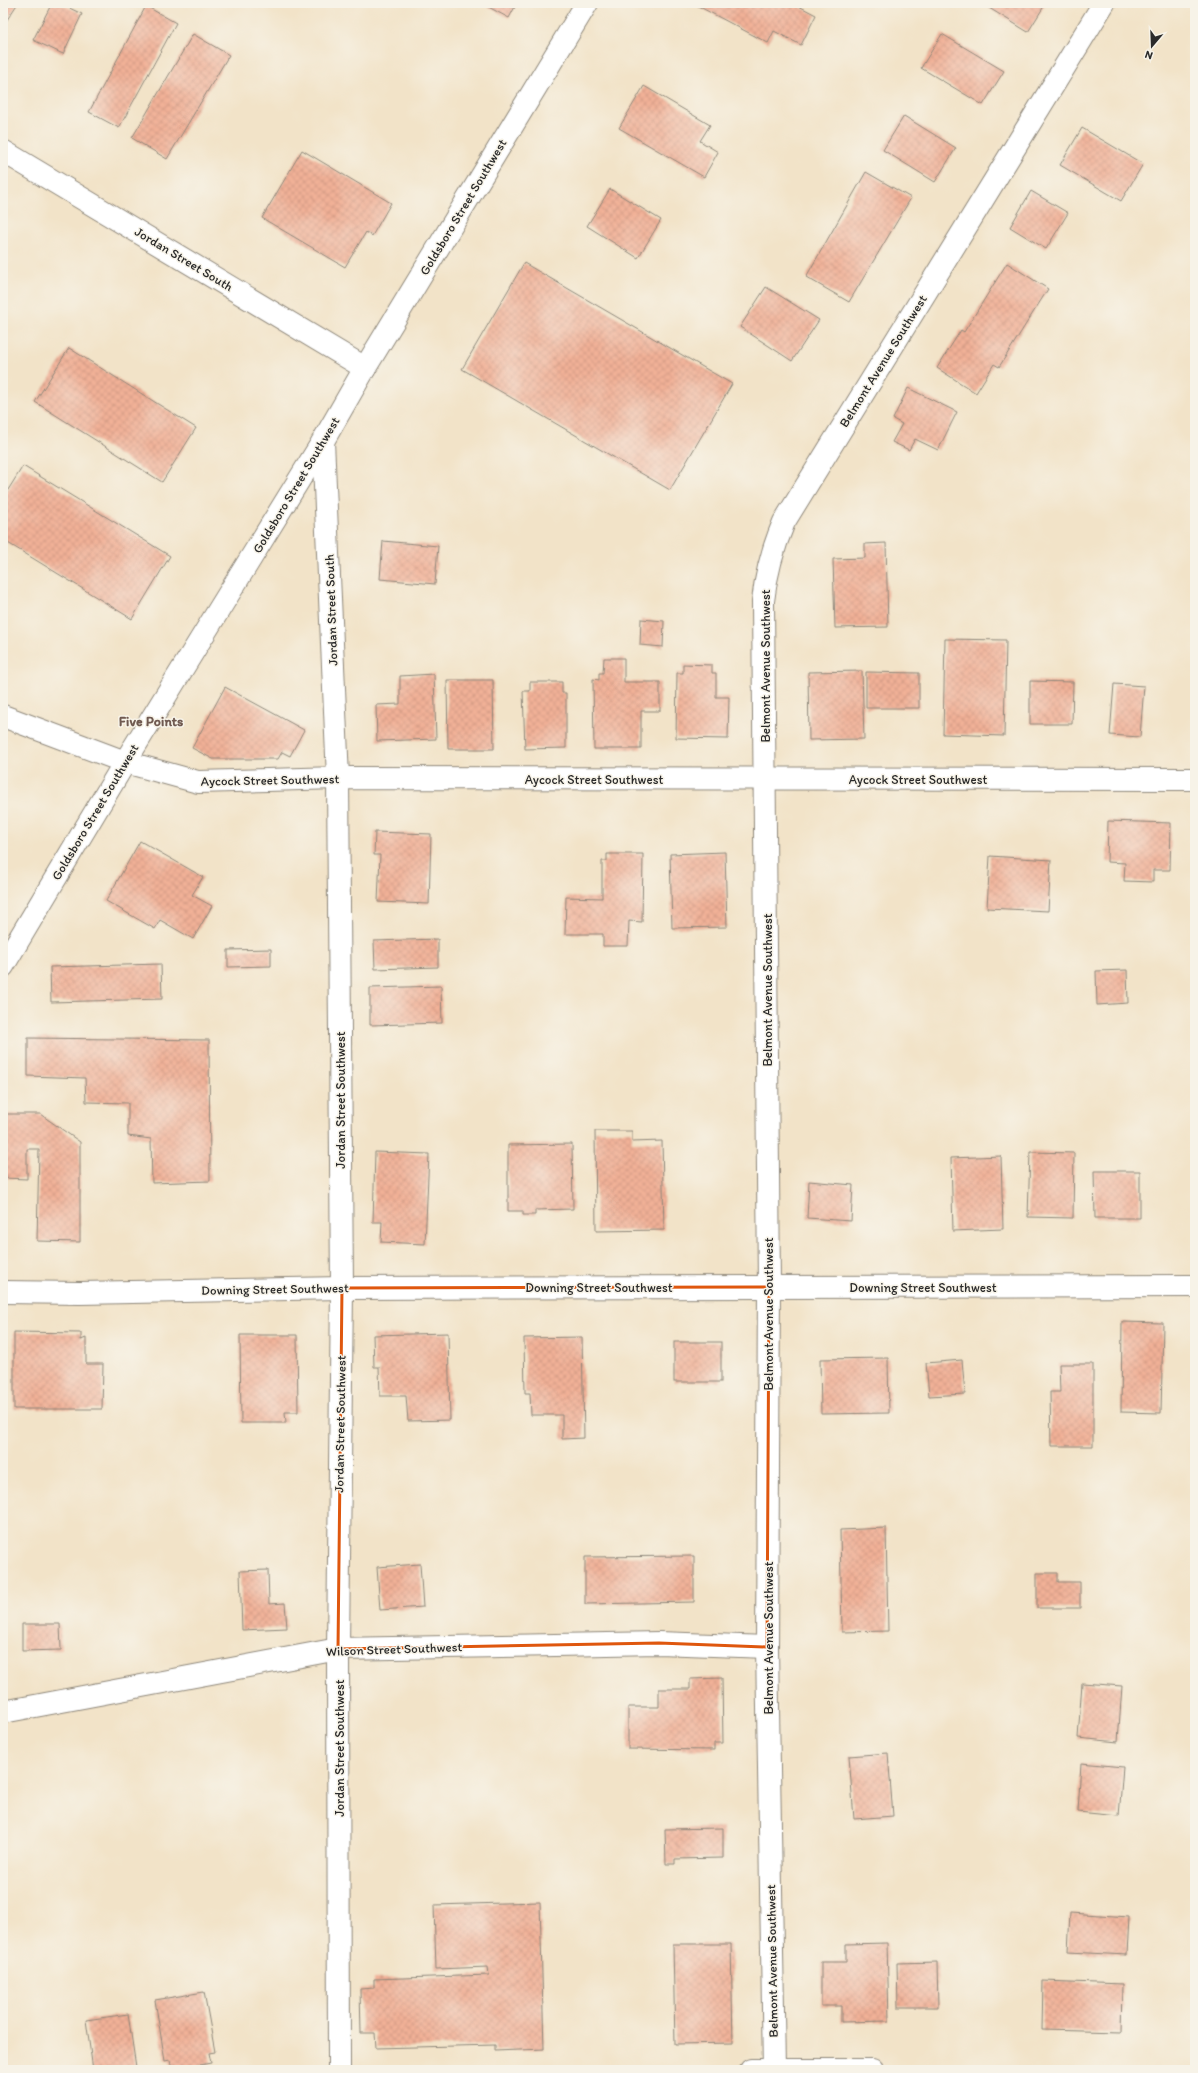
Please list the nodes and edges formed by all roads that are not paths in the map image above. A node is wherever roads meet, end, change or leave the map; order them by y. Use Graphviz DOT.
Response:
graph roads {
  1 [pos="587,3"];
  2 [pos="1104,3"];
  3 [pos="3,151"];
  4 [pos="365,368"];
  5 [pos="323,441"];
  6 [pos="3,716"];
  7 [pos="125,762"];
  8 [pos="338,778"];
  9 [pos="766,779"];
  10 [pos="1195,779"];
  11 [pos="3,966"];
  12 [pos="1195,1286"];
  13 [pos="769,1287"];
  14 [pos="342,1288"];
  15 [pos="3,1292"];
  16 [pos="768,1647"];
  17 [pos="338,1649"];
  18 [pos="3,1712"];
  19 [pos="340,2070"];
  20 [pos="751,2070"];
  21 [pos="774,2070"];
  22 [pos="872,2070"];
  1 -- 4 [label="street, Goldsboro Street Southwest"];
  2 -- 9 [label="street, Belmont Avenue Southwest"];
  3 -- 4 [label="street, Jordan Street South"];
  4 -- 5 [label="street, Goldsboro Street Southwest"];
  5 -- 7 [label="street, Goldsboro Street Southwest"];
  5 -- 8 [label="street, Jordan Street South"];
  6 -- 7 [label="street, Aycock Street Southwest"];
  7 -- 8 [label="street, Aycock Street Southwest"];
  7 -- 11 [label="street, Goldsboro Street Southwest"];
  8 -- 9 [label="street, Aycock Street Southwest"];
  8 -- 14 [label="street, Jordan Street Southwest"];
  9 -- 10 [label="street, Aycock Street Southwest"];
  9 -- 13 [label="street, Belmont Avenue Southwest"];
  12 -- 13 [label="street, Downing Street Southwest"];
  13 -- 14 [label="street, Downing Street Southwest"];
  13 -- 16 [label="street, Belmont Avenue Southwest"];
  14 -- 15 [label="street, Downing Street Southwest"];
  14 -- 17 [label="street, Jordan Street Southwest"];
  16 -- 17 [label="street, Wilson Street Southwest"];
  16 -- 21 [label="street, Belmont Avenue Southwest"];
  17 -- 18 [label="street, Wilson Street Southwest"];
  17 -- 19 [label="street, Jordan Street Southwest"];
  20 -- 21 [label="street"];
  21 -- 22 [label="street"];
}
